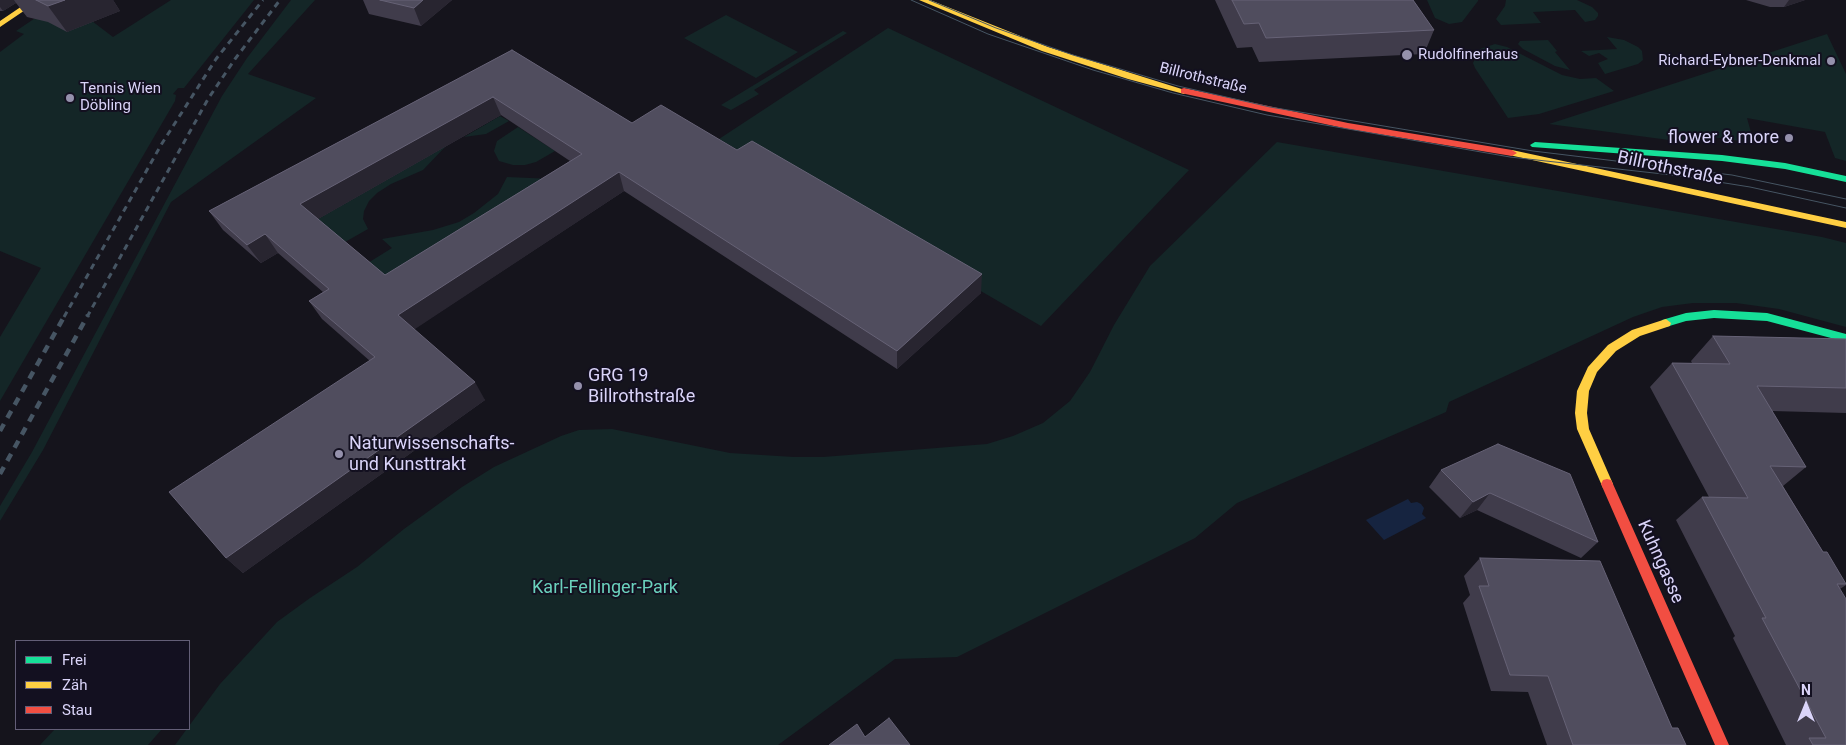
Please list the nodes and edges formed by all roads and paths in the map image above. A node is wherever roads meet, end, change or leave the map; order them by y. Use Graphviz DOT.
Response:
graph roads {
  1 [pos="36,0"];
  2 [pos="923,0"];
  3 [pos="0,25"];
  4 [pos="1487,147"];
  5 [pos="1846,178"];
  6 [pos="1846,225"];
  7 [pos="1846,338"];
  8 [pos="1722,745"];
  1 -- 3 [label="main road"];
  2 -- 4 [label="main road, Billrothstraße"];
  4 -- 5 [label="main road, Billrothstraße"];
  4 -- 6 [label="main road, Billrothstraße"];
  7 -- 8 [label="main road, Kuhngasse"];
}
